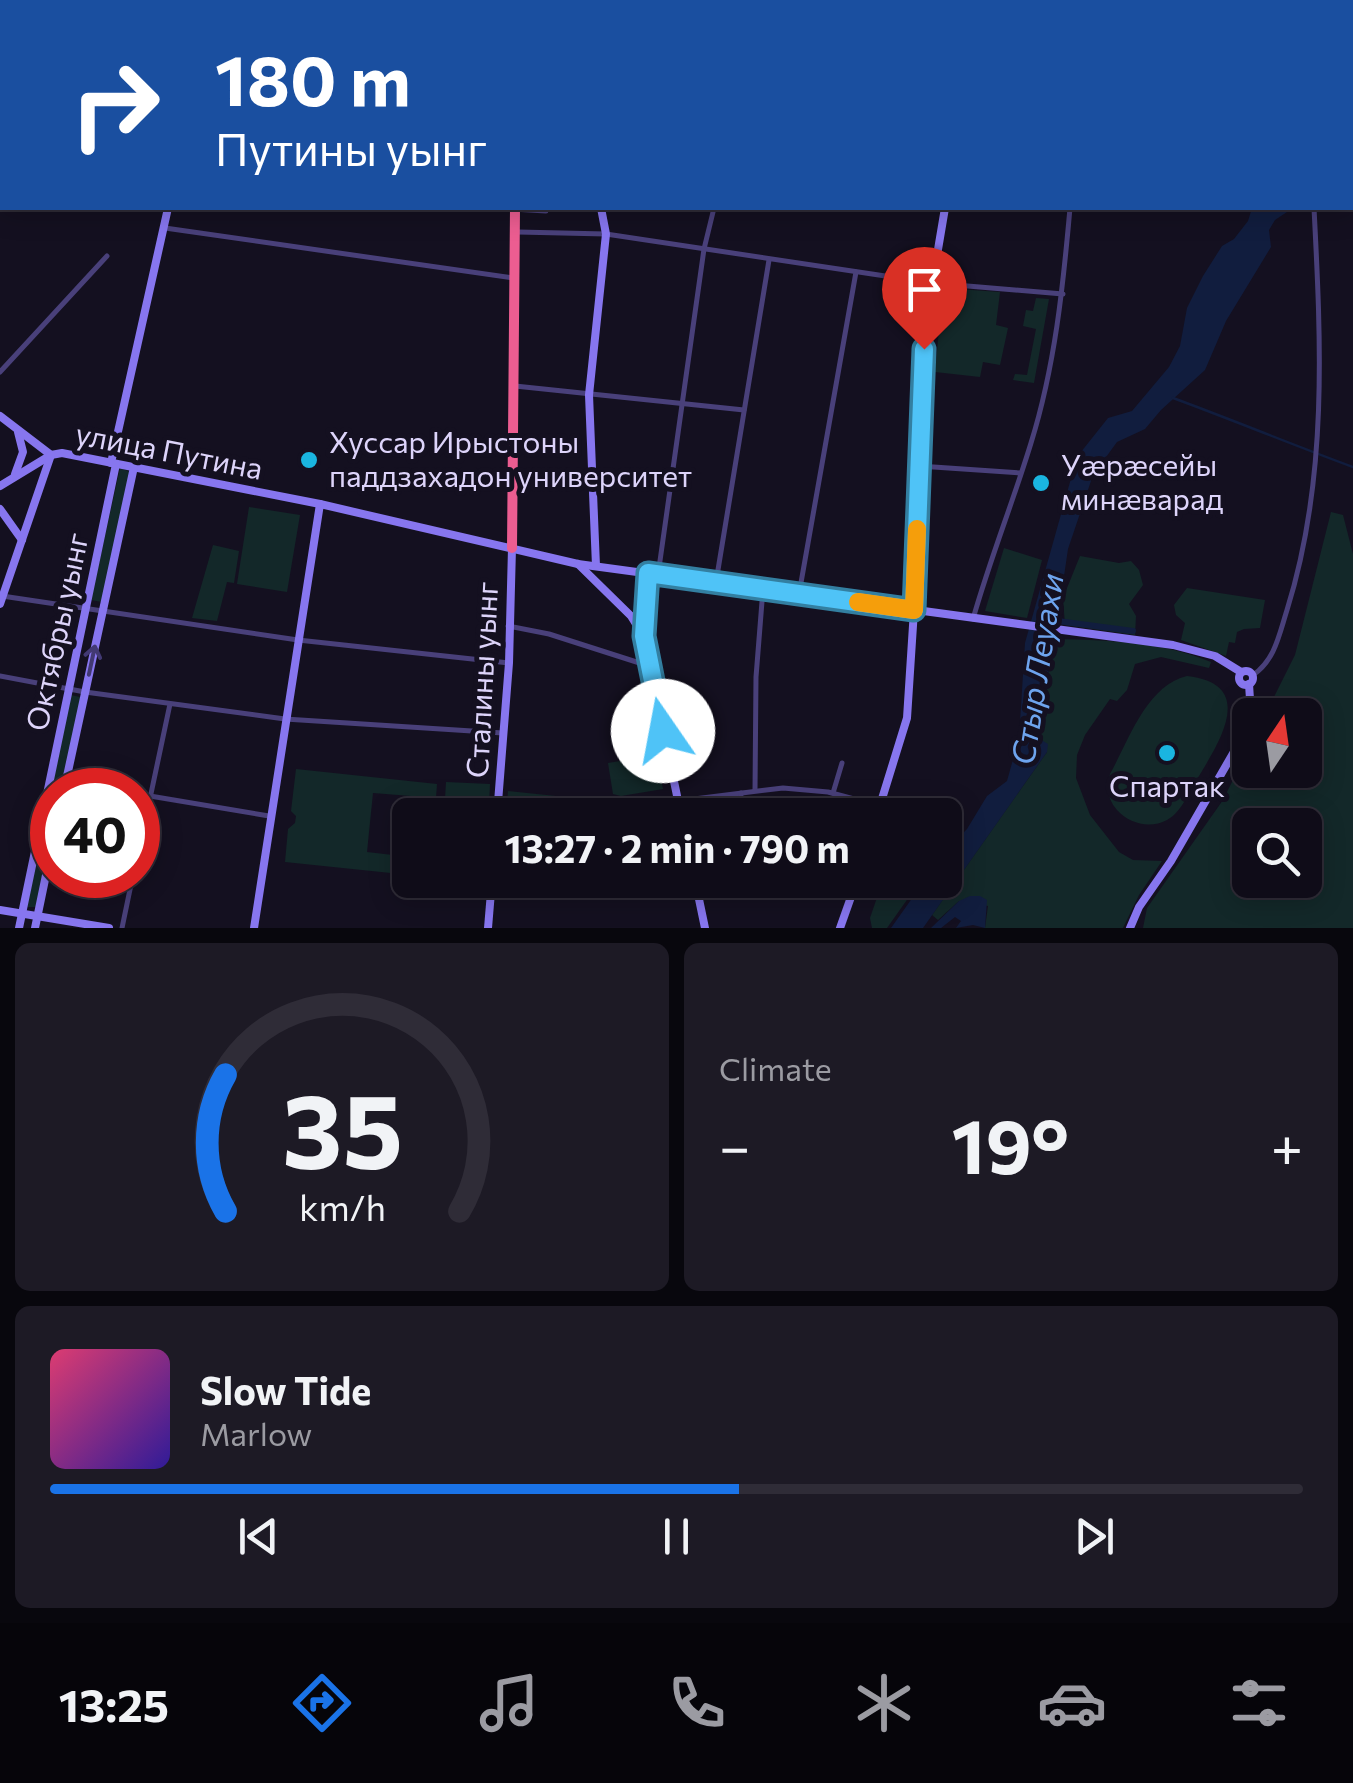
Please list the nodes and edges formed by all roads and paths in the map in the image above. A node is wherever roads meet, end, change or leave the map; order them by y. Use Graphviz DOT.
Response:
graph roads {
  1 [pos="168,210"];
  2 [pos="515,210"];
  3 [pos="530,210"];
  4 [pos="602,210"];
  5 [pos="714,210"];
  6 [pos="945,210"];
  7 [pos="1070,210"];
  8 [pos="1314,210"];
  9 [pos="546,211"];
  10 [pos="163,228"];
  11 [pos="514,232"];
  12 [pos="606,234"];
  13 [pos="704,249"];
  14 [pos="106,256"];
  15 [pos="769,260"];
  16 [pos="856,272"];
  17 [pos="514,278"];
  18 [pos="932,283"];
  19 [pos="1063,294"];
  20 [pos="0,372"];
  21 [pos="515,386"];
  22 [pos="589,395"];
  23 [pos="682,404"];
  24 [pos="744,410"];
  25 [pos="3,416"];
  26 [pos="18,432"];
  27 [pos="50,454"];
  28 [pos="114,463"];
  29 [pos="919,466"];
  30 [pos="134,467"];
  31 [pos="1020,473"];
  32 [pos="4,485"];
  33 [pos="320,504"];
  34 [pos="0,509"];
  35 [pos="22,540"];
  36 [pos="512,548"];
  37 [pos="578,564"];
  38 [pos="596,566"];
  39 [pos="653,574"];
  40 [pos="716,582"];
  41 [pos="763,589"];
  42 [pos="799,594"];
  43 [pos="1,600"];
  44 [pos="86,609"];
  45 [pos="914,610"];
  46 [pos="102,612"];
  47 [pos="973,619"];
  48 [pos="508,626"];
  49 [pos="644,636"];
  50 [pos="298,640"];
  51 [pos="508,663"];
  52 [pos="649,666"];
  53 [pos="0,676"];
  54 [pos="1251,680"];
  55 [pos="69,690"];
  56 [pos="85,692"];
  57 [pos="1252,698"];
  58 [pos="170,704"];
  59 [pos="285,719"];
  60 [pos="503,732"];
  61 [pos="1232,760"];
  62 [pos="842,762"];
  63 [pos="69,768"];
  64 [pos="156,768"];
  65 [pos="754,790"];
  66 [pos="741,792"];
  67 [pos="833,793"];
  68 [pos="160,798"];
  69 [pos="498,798"];
  70 [pos="677,798"];
  71 [pos="703,798"];
  72 [pos="741,798"];
  73 [pos="846,798"];
  74 [pos="882,798"];
  75 [pos="269,816"];
  76 [pos="42,898"];
  77 [pos="128,898"];
  78 [pos="490,898"];
  79 [pos="699,898"];
  80 [pos="850,898"];
  81 [pos="0,910"];
  82 [pos="22,913"];
  83 [pos="38,916"];
  84 [pos="18,928"];
  85 [pos="35,928"];
  86 [pos="109,928"];
  87 [pos="122,928"];
  88 [pos="254,928"];
  89 [pos="488,928"];
  90 [pos="705,928"];
  91 [pos="840,928"];
  92 [pos="1130,928"];
  1 -- 10 [label="street, Октябры уынг"];
  2 -- 11 [label="highway"];
  3 -- 9 [label="street"];
  4 -- 12 [label="street"];
  5 -- 13 [label="street"];
  6 -- 18 [label="street"];
  7 -- 19 [label="street"];
  8 -- 54 [label="street"];
  10 -- 17 [label="street"];
  10 -- 28 [label="street, Октябры уынг"];
  11 -- 12 [label="street"];
  11 -- 17 [label="highway"];
  12 -- 13 [label="street"];
  12 -- 22 [label="street"];
  13 -- 15 [label="street"];
  13 -- 23 [label="street"];
  14 -- 20 [label="street"];
  15 -- 16 [label="street"];
  15 -- 24 [label="street"];
  16 -- 18 [label="street"];
  16 -- 42 [label="street"];
  17 -- 21 [label="highway"];
  18 -- 19 [label="street"];
  18 -- 29 [label="street"];
  19 -- 31 [label="street"];
  21 -- 22 [label="street"];
  21 -- 36 [label="highway"];
  22 -- 23 [label="street"];
  22 -- 38 [label="street"];
  23 -- 24 [label="street"];
  23 -- 39 [label="street"];
  24 -- 40 [label="street"];
  25 -- 26 [label="street"];
  26 -- 27 [label="street"];
  26 -- 32 [label="street"];
  27 -- 28 [label="street, улица Путина"];
  27 -- 32 [label="street"];
  27 -- 35 [label="street"];
  28 -- 30 [label="street, улица Путина"];
  28 -- 44 [label="street, Октябры уынг"];
  29 -- 31 [label="street"];
  29 -- 45 [label="street"];
  30 -- 33 [label="street, улица Путина"];
  30 -- 46 [label="street, Октябры уынг"];
  31 -- 47 [label="street"];
  33 -- 36 [label="street, улица Путина"];
  33 -- 50 [label="street"];
  34 -- 35 [label="street"];
  35 -- 43 [label="street"];
  36 -- 37 [label="street, улица Путина"];
  36 -- 48 [label="street, Сталины уынг"];
  37 -- 38 [label="street, улица Путина"];
  37 -- 49 [label="street"];
  38 -- 39 [label="street, улица Путина"];
  39 -- 40 [label="street, улица Путина"];
  39 -- 49 [label="street"];
  40 -- 41 [label="street, улица Путина"];
  41 -- 42 [label="street, улица Путина"];
  41 -- 65 [label="street"];
  42 -- 45 [label="street, улица Путина"];
  43 -- 44 [label="street"];
  44 -- 46 [label="street"];
  44 -- 55 [label="street, Октябры уынг"];
  45 -- 47 [label="street, улица Путина"];
  45 -- 74 [label="street"];
  46 -- 50 [label="street"];
  56 -- 46 [label="street, Октябры уынг, one-way"];
  47 -- 54 [label="street, улица Путина"];
  48 -- 51 [label="street, Сталины уынг"];
  48 -- 52 [label="street"];
  49 -- 52 [label="street"];
  50 -- 51 [label="street"];
  50 -- 59 [label="street"];
  51 -- 60 [label="street, Сталины уынг"];
  52 -- 70 [label="street"];
  53 -- 55 [label="street"];
  54 -- 57 [label="street"];
  55 -- 56 [label="street"];
  55 -- 82 [label="street, Октябры уынг"];
  56 -- 58 [label="street"];
  56 -- 63 [label="street, Октябры уынг"];
  58 -- 59 [label="street"];
  58 -- 64 [label="street"];
  59 -- 60 [label="street"];
  59 -- 75 [label="street"];
  60 -- 69 [label="street, Сталины уынг"];
  61 -- 92 [label="street"];
  62 -- 67 [label="street"];
  65 -- 66 [label="street"];
  65 -- 67 [label="street"];
  66 -- 71 [label="street"];
  66 -- 72 [label="street"];
  67 -- 73 [label="street"];
  68 -- 75 [label="street"];
  75 -- 88 [label="street"];
  76 -- 83 [label="street"];
  77 -- 87 [label="street"];
  78 -- 89 [label="street"];
  79 -- 90 [label="street"];
  80 -- 91 [label="street"];
  81 -- 82 [label="street"];
  82 -- 83 [label="street"];
  82 -- 84 [label="street, Октябры уынг"];
  83 -- 85 [label="street"];
  83 -- 86 [label="street"];
}
